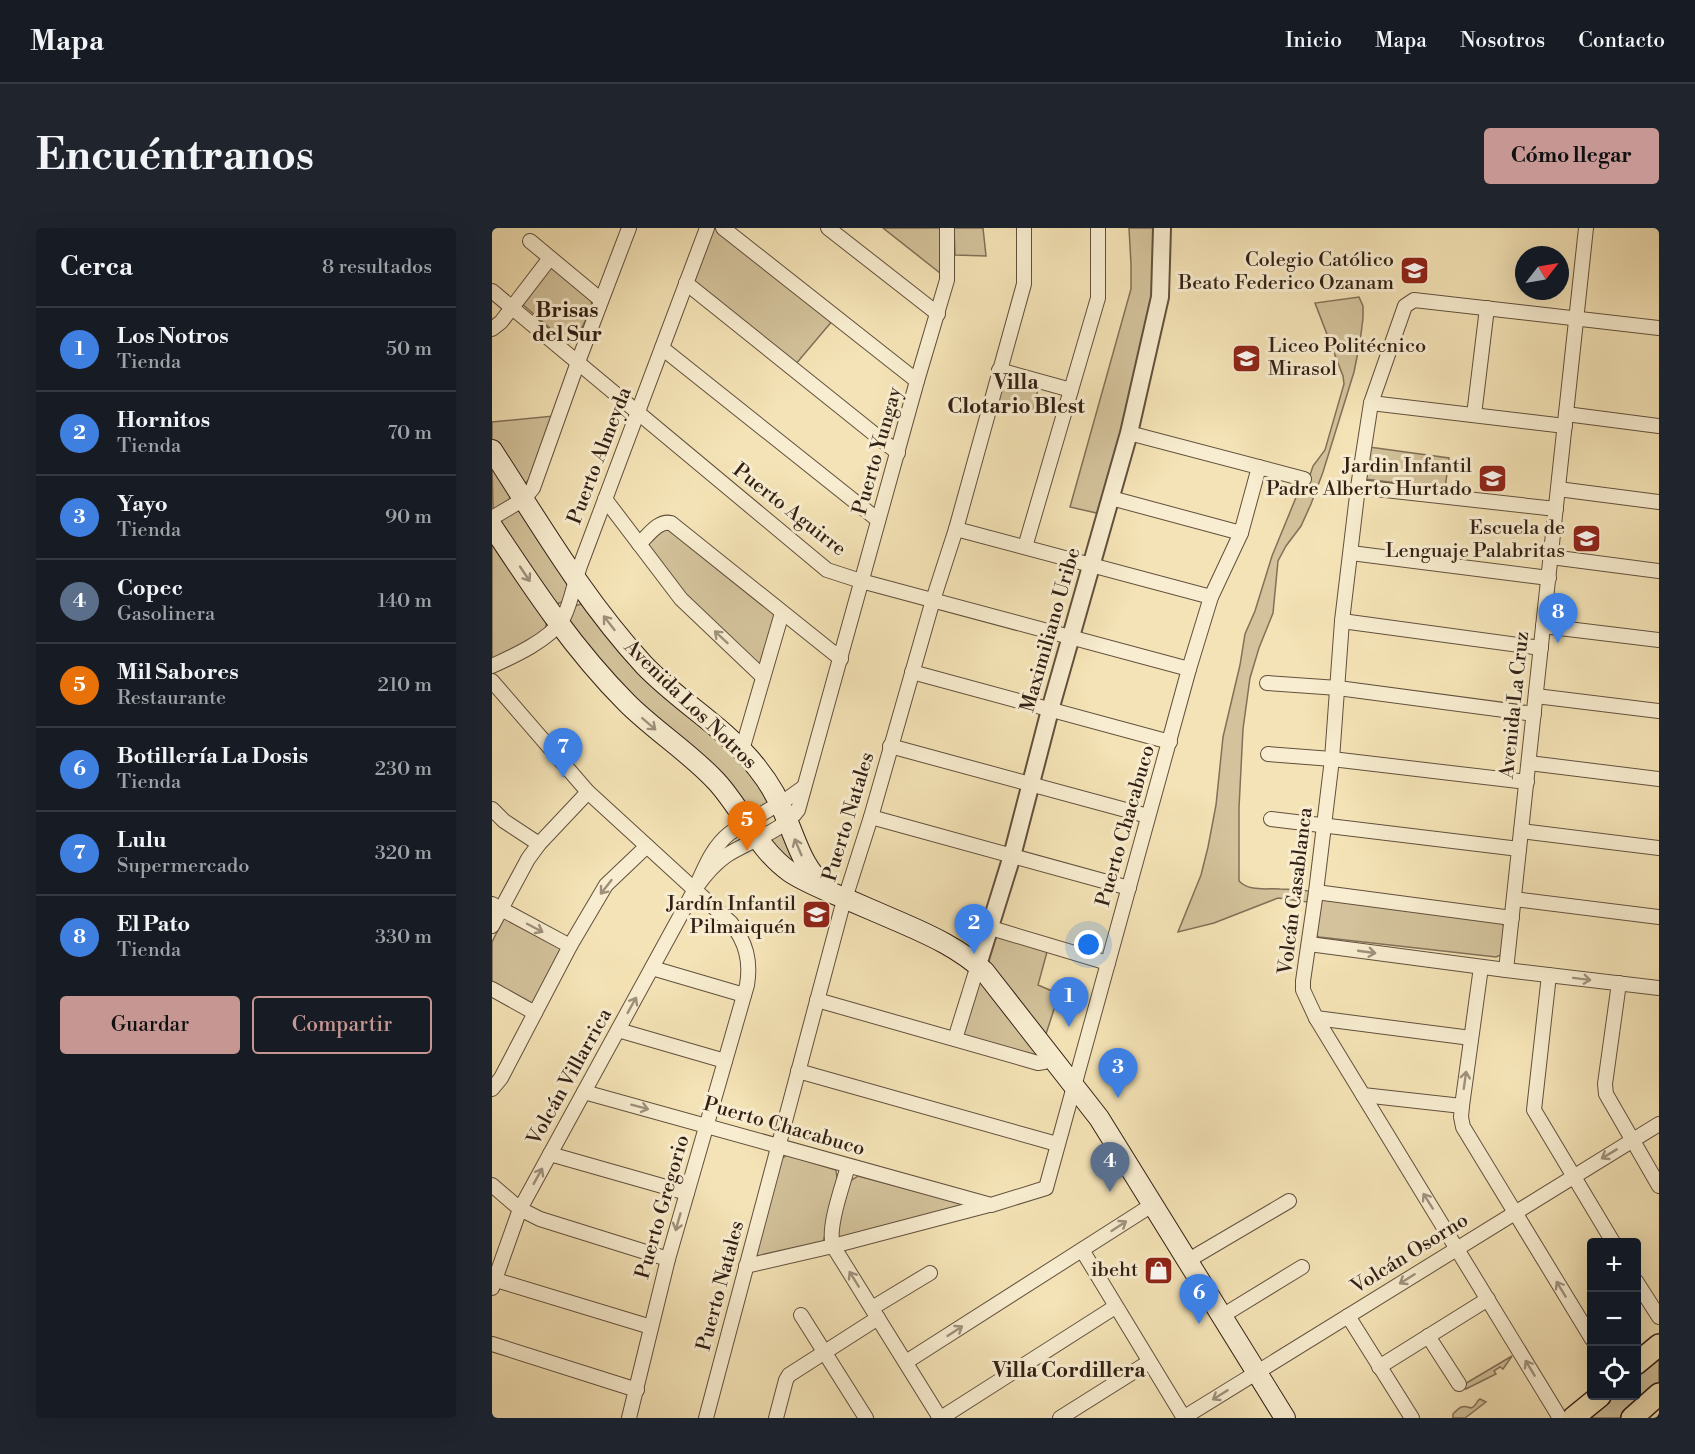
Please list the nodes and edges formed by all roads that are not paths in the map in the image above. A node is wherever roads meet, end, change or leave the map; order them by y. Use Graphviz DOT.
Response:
graph roads {
  1 [pos="707,228"];
  2 [pos="723,228"];
  3 [pos="828,228"];
  4 [pos="947,228"];
  5 [pos="1024,228"];
  6 [pos="1098,228"];
  7 [pos="1162,228"];
  8 [pos="1586,228"];
  9 [pos="624,231"];
  10 [pos="530,241"];
  11 [pos="550,258"];
  12 [pos="686,284"];
  13 [pos="492,291"];
  14 [pos="601,300"];
  15 [pos="512,308"];
  16 [pos="1487,308"];
  17 [pos="938,314"];
  18 [pos="1576,319"];
  19 [pos="1659,328"];
  20 [pos="492,330"];
  21 [pos="662,348"];
  22 [pos="578,362"];
  23 [pos="999,370"];
  24 [pos="917,381"];
  25 [pos="1071,390"];
  26 [pos="1371,403"];
  27 [pos="638,413"];
  28 [pos="1474,415"];
  29 [pos="1566,420"];
  30 [pos="1659,426"];
  31 [pos="1129,433"];
  32 [pos="492,450"];
  33 [pos="898,453"];
  34 [pos="1259,467"];
  35 [pos="1304,479"];
  36 [pos="1358,487"];
  37 [pos="1558,489"];
  38 [pos="1111,498"];
  39 [pos="524,499"];
  40 [pos="605,499"];
  41 [pos="1659,502"];
  42 [pos="1556,509"];
  43 [pos="492,518"];
  44 [pos="878,520"];
  45 [pos="492,526"];
  46 [pos="956,529"];
  47 [pos="1240,533"];
  48 [pos="639,544"];
  49 [pos="1025,547"];
  50 [pos="1351,553"];
  51 [pos="1551,557"];
  52 [pos="1091,565"];
  53 [pos="1659,571"];
  54 [pos="1548,578"];
  55 [pos="576,580"];
  56 [pos="861,581"];
  57 [pos="1211,597"];
  58 [pos="933,600"];
  59 [pos="782,613"];
  60 [pos="1342,621"];
  61 [pos="558,624"];
  62 [pos="1544,626"];
  63 [pos="1070,638"];
  64 [pos="1659,640"];
  65 [pos="1541,648"];
  66 [pos="841,659"];
  67 [pos="492,666"];
  68 [pos="1189,669"];
  69 [pos="912,672"];
  70 [pos="763,677"];
  71 [pos="492,681"];
  72 [pos="1268,683"];
  73 [pos="1338,688"];
  74 [pos="1536,696"];
  75 [pos="1050,710"];
  76 [pos="1659,711"];
  77 [pos="1534,714"];
  78 [pos="1170,742"];
  79 [pos="890,746"];
  80 [pos="742,750"];
  81 [pos="1268,754"];
  82 [pos="1332,759"];
  83 [pos="1529,763"];
  84 [pos="1659,779"];
  85 [pos="1527,782"];
  86 [pos="1031,784"];
  87 [pos="588,792"];
  88 [pos="492,809"];
  89 [pos="784,812"];
  90 [pos="1148,816"];
  91 [pos="871,817"];
  92 [pos="1270,819"];
  93 [pos="1324,825"];
  94 [pos="752,831"];
  95 [pos="1521,831"];
  96 [pos="539,844"];
  97 [pos="647,846"];
  98 [pos="1659,848"];
  99 [pos="1520,849"];
  100 [pos="1012,856"];
  101 [pos="1129,888"];
  102 [pos="695,889"];
  103 [pos="1316,892"];
  104 [pos="845,898"];
  105 [pos="1514,899"];
  106 [pos="496,907"];
  107 [pos="1659,917"];
  108 [pos="1512,918"];
  109 [pos="492,926"];
  110 [pos="991,928"];
  111 [pos="1309,944"];
  112 [pos="570,946"];
  113 [pos="1108,963"];
  114 [pos="978,965"];
  115 [pos="1481,967"];
  116 [pos="652,968"];
  117 [pos="1506,970"];
  118 [pos="1549,975"];
  119 [pos="1619,983"];
  120 [pos="1659,988"];
  121 [pos="492,989"];
  122 [pos="744,995"];
  123 [pos="817,1000"];
  124 [pos="535,1013"];
  125 [pos="1316,1018"];
  126 [pos="618,1030"];
  127 [pos="1471,1038"];
  128 [pos="955,1039"];
  129 [pos="1054,1058"];
  130 [pos="725,1061"];
  131 [pos="798,1071"];
  132 [pos="1074,1084"];
  133 [pos="492,1089"];
  134 [pos="584,1092"];
  135 [pos="1363,1095"];
  136 [pos="1462,1107"];
  137 [pos="1659,1124"];
  138 [pos="706,1125"];
  139 [pos="1632,1141"];
  140 [pos="1058,1144"];
  141 [pos="778,1145"];
  142 [pos="550,1154"];
  143 [pos="848,1166"];
  144 [pos="1573,1176"];
  145 [pos="492,1185"];
  146 [pos="1659,1186"];
  147 [pos="687,1193"];
  148 [pos="1288,1201"];
  149 [pos="991,1205"];
  150 [pos="1152,1205"];
  151 [pos="520,1209"];
  152 [pos="1515,1212"];
  153 [pos="1611,1238"];
  154 [pos="833,1245"];
  155 [pos="1457,1248"];
  156 [pos="1082,1250"];
  157 [pos="668,1259"];
  158 [pos="1188,1262"];
  159 [pos="746,1266"];
  160 [pos="1302,1267"];
  161 [pos="930,1273"];
  162 [pos="494,1284"];
  163 [pos="1641,1289"];
  164 [pos="1488,1299"];
  165 [pos="1115,1307"];
  166 [pos="875,1313"];
  167 [pos="801,1315"];
  168 [pos="1222,1316"];
  169 [pos="1348,1316"];
  170 [pos="1659,1317"];
  171 [pos="651,1327"];
  172 [pos="1587,1331"];
  173 [pos="1428,1336"];
  174 [pos="492,1344"];
  175 [pos="1659,1345"];
  176 [pos="824,1352"];
  177 [pos="1641,1360"];
  178 [pos="906,1362"];
  179 [pos="1149,1362"];
  180 [pos="1379,1367"];
  181 [pos="1256,1372"];
  182 [pos="1459,1384"];
  183 [pos="637,1390"];
  184 [pos="1659,1394"];
  185 [pos="1594,1400"];
  186 [pos="778,1416"];
  187 [pos="1637,1416"];
  188 [pos="629,1418"];
  189 [pos="706,1418"];
  190 [pos="866,1418"];
  191 [pos="940,1418"];
  192 [pos="1059,1418"];
  193 [pos="1183,1418"];
  194 [pos="1285,1418"];
  195 [pos="1412,1418"];
  196 [pos="1560,1418"];
  197 [pos="1573,1418"];
  1 -- 12 [label="street, Puerto Almeyda"];
  2 -- 24 [label="street"];
  3 -- 17 [label="street"];
  4 -- 17 [label="street, Puerto Yungay"];
  5 -- 23 [label="street, Puerto Natales"];
  6 -- 25 [label="street"];
  7 -- 31 [label="street, Maximiliano Uribe"];
  8 -- 18 [label="street, Avenida La Cruz"];
  9 -- 14 [label="street"];
  10 -- 11 [label="street"];
  11 -- 14 [label="street"];
  11 -- 15 [label="street"];
  12 -- 21 [label="street, Puerto Almeyda"];
  12 -- 33 [label="street"];
  13 -- 15 [label="street, Puerto Aguirre"];
  14 -- 22 [label="street"];
  15 -- 20 [label="street"];
  15 -- 22 [label="street, Puerto Aguirre"];
  16 -- 18 [label="street"];
  16 -- 26 [label="street, Volcán Casablanca"];
  16 -- 28 [label="street"];
  17 -- 24 [label="street, Puerto Yungay"];
  18 -- 19 [label="street"];
  18 -- 29 [label="street, Avenida La Cruz"];
  21 -- 27 [label="street, Puerto Almeyda"];
  21 -- 44 [label="street"];
  22 -- 27 [label="street, Puerto Aguirre"];
  22 -- 39 [label="street"];
  23 -- 25 [label="street"];
  23 -- 46 [label="street, Puerto Natales"];
  24 -- 33 [label="street, Puerto Yungay"];
  25 -- 49 [label="street"];
  26 -- 28 [label="street"];
  26 -- 36 [label="street, Volcán Casablanca"];
  27 -- 40 [label="street, Puerto Almeyda"];
  27 -- 56 [label="street, Puerto Aguirre"];
  28 -- 29 [label="street"];
  29 -- 30 [label="street"];
  29 -- 37 [label="street, Avenida La Cruz"];
  31 -- 34 [label="street"];
  31 -- 38 [label="street, Maximiliano Uribe"];
  32 -- 39 [label="main road, Avenida Los Notros"];
  33 -- 44 [label="street, Puerto Yungay"];
  34 -- 35 [label="street"];
  34 -- 47 [label="street, Puerto Chacabuco"];
  36 -- 42 [label="street"];
  36 -- 50 [label="street, Volcán Casablanca"];
  37 -- 41 [label="street"];
  37 -- 42 [label="street, Avenida La Cruz"];
  38 -- 47 [label="street"];
  38 -- 52 [label="street, Maximiliano Uribe"];
  39 -- 43 [label="street"];
  39 -- 55 [label="main road, Avenida Los Notros"];
  40 -- 48 [label="street"];
  40 -- 55 [label="street, Puerto Almeyda"];
  42 -- 51 [label="street, Avenida La Cruz"];
  44 -- 56 [label="street, Puerto Yungay"];
  45 -- 61 [label="main road, Avenida Los Notros, one-way"];
  46 -- 49 [label="street"];
  46 -- 58 [label="street, Puerto Natales"];
  47 -- 57 [label="street, Puerto Chacabuco"];
  48 -- 59 [label="street"];
  70 -- 48 [label="street, one-way"];
  49 -- 52 [label="street"];
  50 -- 54 [label="street"];
  50 -- 60 [label="street, Volcán Casablanca"];
  51 -- 53 [label="street"];
  51 -- 54 [label="street, Avenida La Cruz"];
  52 -- 57 [label="street"];
  52 -- 63 [label="street, Maximiliano Uribe"];
  54 -- 62 [label="street, Avenida La Cruz"];
  55 -- 61 [label="street, Puerto Almeyda"];
  80 -- 55 [label="main road, Avenida Los Notros, one-way"];
  56 -- 58 [label="street, Puerto Aguirre"];
  56 -- 66 [label="street, Puerto Yungay"];
  57 -- 68 [label="street, Puerto Chacabuco"];
  58 -- 63 [label="street, Puerto Aguirre"];
  58 -- 69 [label="street, Puerto Natales"];
  59 -- 66 [label="street"];
  59 -- 70 [label="street"];
  60 -- 65 [label="street"];
  60 -- 73 [label="street, Volcán Casablanca"];
  61 -- 67 [label="street, Puerto Almeyda"];
  61 -- 94 [label="main road, Avenida Los Notros, one-way"];
  62 -- 64 [label="street"];
  62 -- 65 [label="street, Avenida La Cruz"];
  63 -- 68 [label="street, Puerto Aguirre"];
  63 -- 75 [label="street, Maximiliano Uribe"];
  65 -- 74 [label="street, Avenida La Cruz"];
  66 -- 89 [label="street, Puerto Yungay"];
  68 -- 78 [label="street, Puerto Chacabuco"];
  69 -- 75 [label="street"];
  69 -- 79 [label="street, Puerto Natales"];
  70 -- 80 [label="street"];
  71 -- 87 [label="street, Puerto Gregorio"];
  72 -- 73 [label="street"];
  73 -- 77 [label="street"];
  73 -- 82 [label="street, Volcán Casablanca"];
  74 -- 76 [label="street"];
  74 -- 77 [label="street, Avenida La Cruz"];
  75 -- 78 [label="street"];
  75 -- 86 [label="street, Maximiliano Uribe"];
  77 -- 83 [label="street, Avenida La Cruz"];
  78 -- 90 [label="street, Puerto Chacabuco"];
  79 -- 86 [label="street"];
  79 -- 91 [label="street, Puerto Natales"];
  80 -- 89 [label="main road, Avenida Los Notros"];
  81 -- 82 [label="street"];
  82 -- 85 [label="street"];
  82 -- 93 [label="street, Volcán Casablanca"];
  83 -- 84 [label="street"];
  83 -- 85 [label="street, Avenida La Cruz"];
  85 -- 95 [label="street, Avenida La Cruz"];
  86 -- 90 [label="street"];
  86 -- 100 [label="street, Maximiliano Uribe"];
  87 -- 96 [label="street"];
  87 -- 97 [label="street, Puerto Gregorio"];
  88 -- 96 [label="street"];
  89 -- 94 [label="street, Volcán Villarrica"];
  104 -- 89 [label="main road, Avenida Los Notros, one-way"];
  90 -- 101 [label="street, Puerto Chacabuco"];
  91 -- 100 [label="street"];
  91 -- 104 [label="street, Puerto Natales"];
  92 -- 93 [label="street"];
  93 -- 99 [label="street"];
  93 -- 103 [label="street, Volcán Casablanca"];
  94 -- 102 [label="street, Volcán Villarrica"];
  94 -- 104 [label="main road, Avenida Los Notros"];
  95 -- 98 [label="street"];
  95 -- 99 [label="street, Avenida La Cruz"];
  96 -- 106 [label="street"];
  97 -- 102 [label="street, Puerto Gregorio"];
  97 -- 112 [label="street, one-way"];
  99 -- 105 [label="street, Avenida La Cruz"];
  100 -- 101 [label="street"];
  100 -- 110 [label="street, Maximiliano Uribe"];
  101 -- 113 [label="street, Puerto Chacabuco"];
  102 -- 116 [label="street, Volcán Villarrica"];
  102 -- 122 [label="street, Puerto Gregorio"];
  103 -- 108 [label="street"];
  103 -- 111 [label="street, Volcán Casablanca"];
  104 -- 114 [label="main road, Avenida Los Notros"];
  104 -- 123 [label="street, Puerto Natales"];
  105 -- 107 [label="street"];
  105 -- 108 [label="street, Avenida La Cruz"];
  106 -- 109 [label="street"];
  106 -- 112 [label="street, one-way"];
  108 -- 117 [label="street, Avenida La Cruz"];
  110 -- 113 [label="street"];
  110 -- 114 [label="street, Maximiliano Uribe"];
  111 -- 115 [label="street, one-way"];
  111 -- 125 [label="street, Volcán Casablanca"];
  112 -- 124 [label="street"];
  113 -- 132 [label="street, Puerto Chacabuco"];
  114 -- 128 [label="street, Maximiliano Uribe"];
  114 -- 129 [label="main road, Avenida Los Notros"];
  115 -- 117 [label="street"];
  115 -- 127 [label="street"];
  116 -- 122 [label="street"];
  126 -- 116 [label="street, Volcán Villarrica, one-way"];
  117 -- 118 [label="street"];
  118 -- 119 [label="street, one-way"];
  118 -- 144 [label="street"];
  119 -- 120 [label="street"];
  119 -- 139 [label="street"];
  121 -- 124 [label="street"];
  122 -- 130 [label="street, Puerto Gregorio"];
  123 -- 128 [label="street"];
  123 -- 131 [label="street, Puerto Natales"];
  124 -- 133 [label="street"];
  125 -- 127 [label="street"];
  125 -- 135 [label="street, Volcán Casablanca"];
  126 -- 130 [label="street"];
  126 -- 134 [label="street, Volcán Villarrica"];
  136 -- 127 [label="street, one-way"];
  128 -- 129 [label="street"];
  129 -- 132 [label="main road, Avenida Los Notros"];
  130 -- 138 [label="street, Puerto Gregorio"];
  131 -- 140 [label="street"];
  131 -- 141 [label="street, Puerto Natales"];
  132 -- 140 [label="street, Puerto Chacabuco"];
  132 -- 150 [label="main road, Avenida Los Notros"];
  134 -- 138 [label="street, Puerto Chacabuco, one-way"];
  134 -- 142 [label="street, Volcán Villarrica"];
  135 -- 136 [label="street"];
  155 -- 135 [label="street, Volcán Casablanca, one-way"];
  136 -- 152 [label="street"];
  137 -- 139 [label="street, Volcán Osorno"];
  138 -- 141 [label="street, Puerto Chacabuco"];
  138 -- 147 [label="street, Puerto Gregorio"];
  139 -- 144 [label="street, Volcán Osorno, one-way"];
  139 -- 146 [label="street"];
  140 -- 149 [label="street, Puerto Chacabuco"];
  141 -- 143 [label="street, Puerto Chacabuco"];
  141 -- 159 [label="street, Puerto Natales"];
  142 -- 147 [label="street"];
  151 -- 142 [label="street, Volcán Villarrica, one-way"];
  143 -- 149 [label="street, Puerto Chacabuco"];
  143 -- 154 [label="street"];
  144 -- 152 [label="street, Volcán Osorno"];
  144 -- 153 [label="street"];
  145 -- 151 [label="street"];
  147 -- 157 [label="street, Puerto Gregorio, one-way"];
  148 -- 158 [label="street"];
  149 -- 154 [label="street"];
  156 -- 150 [label="street, one-way"];
  150 -- 158 [label="main road, Avenida Los Notros"];
  151 -- 157 [label="street"];
  151 -- 162 [label="street, Volcán Villarrica"];
  152 -- 155 [label="street, Volcán Osorno"];
  172 -- 152 [label="street, one-way"];
  154 -- 159 [label="street"];
  166 -- 154 [label="street, one-way"];
  155 -- 164 [label="street, Volcán Casablanca"];
  155 -- 169 [label="street, Volcán Osorno, one-way"];
  156 -- 165 [label="street"];
  178 -- 156 [label="street, one-way"];
  157 -- 171 [label="street, Puerto Gregorio"];
  158 -- 168 [label="main road, Avenida Los Notros"];
  159 -- 189 [label="street, Puerto Natales"];
  160 -- 168 [label="street"];
  161 -- 166 [label="street"];
  162 -- 171 [label="street"];
  163 -- 170 [label="street"];
  164 -- 173 [label="street"];
  196 -- 164 [label="street, Volcán Casablanca, one-way"];
  165 -- 179 [label="street"];
  165 -- 191 [label="street"];
  166 -- 176 [label="street"];
  166 -- 178 [label="street"];
  167 -- 176 [label="street"];
  168 -- 181 [label="main road, Avenida Los Notros"];
  169 -- 180 [label="street"];
  169 -- 181 [label="street, Volcán Osorno"];
  171 -- 183 [label="street, Puerto Gregorio"];
  173 -- 180 [label="street"];
  173 -- 182 [label="street"];
  174 -- 183 [label="street"];
  175 -- 177 [label="main road"];
  176 -- 186 [label="street"];
  176 -- 190 [label="street"];
  178 -- 191 [label="street"];
  179 -- 192 [label="street"];
  179 -- 193 [label="street"];
  180 -- 195 [label="street"];
  181 -- 193 [label="street, Volcán Osorno, one-way"];
  181 -- 194 [label="main road, Avenida Los Notros"];
  183 -- 188 [label="street, Puerto Gregorio"];
  184 -- 187 [label="main road"];
  185 -- 197 [label="main road"];
}
